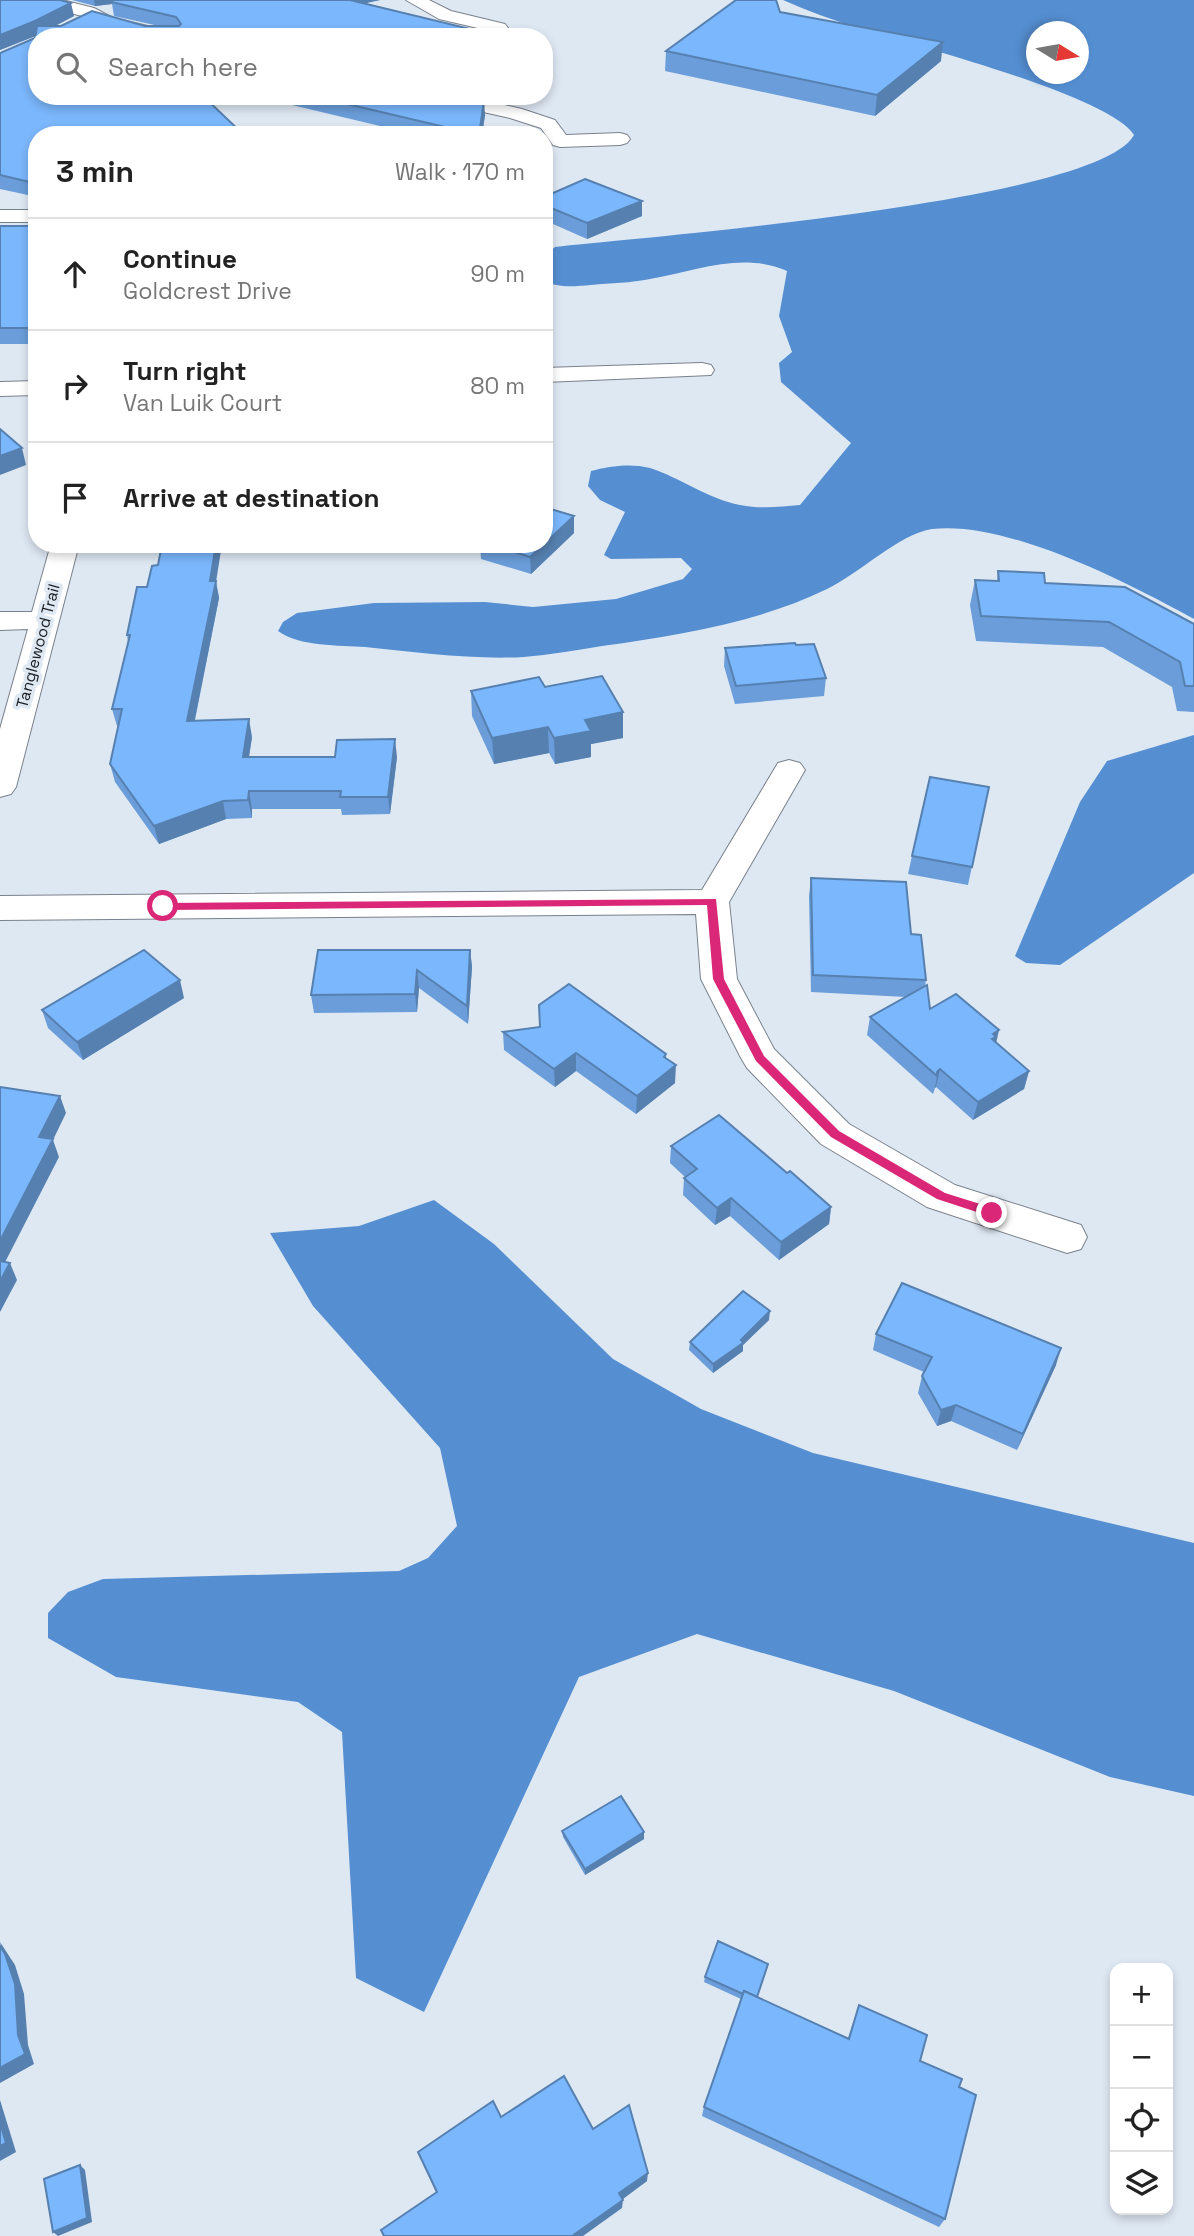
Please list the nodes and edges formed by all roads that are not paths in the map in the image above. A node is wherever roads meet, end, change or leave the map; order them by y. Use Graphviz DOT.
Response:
graph roads {
  1 [pos="42,0"];
  2 [pos="415,0"];
  3 [pos="117,5"];
  4 [pos="93,16"];
  5 [pos="70,27"];
  6 [pos="138,28"];
  7 [pos="499,28"];
  8 [pos="478,105"];
  9 [pos="549,126"];
  10 [pos="553,132"];
  11 [pos="620,139"];
  12 [pos="559,141"];
  13 [pos="553,147"];
  14 [pos="0,216"];
  15 [pos="28,216"];
  16 [pos="702,370"];
  17 [pos="553,375"];
  18 [pos="28,388"];
  19 [pos="0,390"];
  20 [pos="63,553"];
  21 [pos="45,620"];
  22 [pos="0,621"];
  23 [pos="789,770"];
  24 [pos="0,788"];
  25 [pos="712,902"];
  26 [pos="0,908"];
  27 [pos="1067,1237"];
  1 -- 4 [label="street"];
  2 -- 7 [label="street"];
  3 -- 4 [label="street"];
  4 -- 5 [label="street"];
  4 -- 6 [label="street"];
  8 -- 9 [label="street"];
  10 -- 12 [label="street"];
  11 -- 12 [label="street"];
  12 -- 13 [label="street"];
  14 -- 15 [label="street"];
  16 -- 17 [label="street"];
  18 -- 19 [label="street"];
  20 -- 21 [label="street, Tanglewood Trail"];
  21 -- 22 [label="street"];
  21 -- 24 [label="street, Tanglewood Trail"];
  23 -- 25 [label="street"];
  25 -- 26 [label="street"];
  25 -- 27 [label="street"];
}
